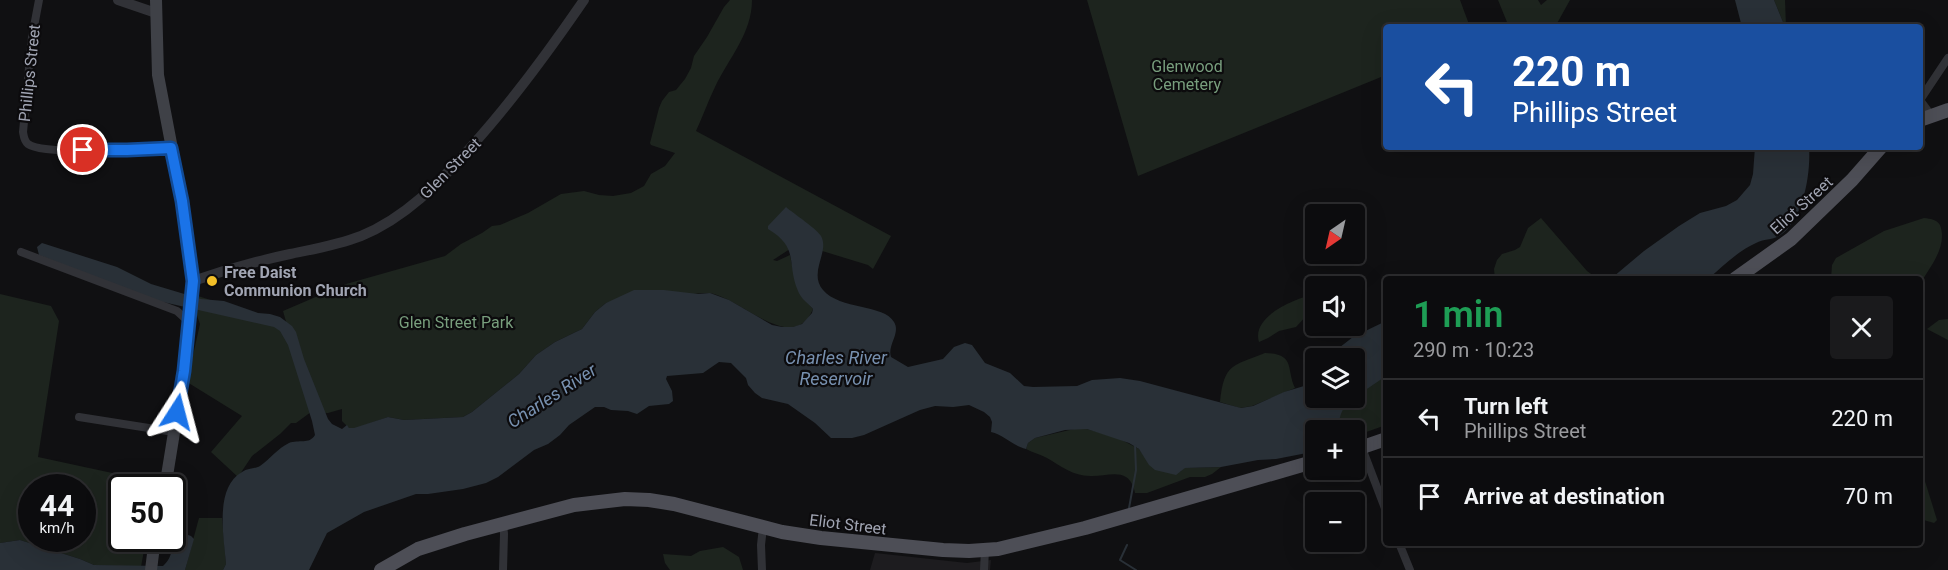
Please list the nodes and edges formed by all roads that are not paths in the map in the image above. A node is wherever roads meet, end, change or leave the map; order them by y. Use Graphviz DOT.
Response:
graph roads {
  1 [pos="39,0"];
  2 [pos="118,0"];
  3 [pos="156,0"];
  4 [pos="584,0"];
  5 [pos="156,13"];
  6 [pos="1948,58"];
  7 [pos="1923,96"];
  8 [pos="1948,110"];
  9 [pos="1925,118"];
  10 [pos="171,148"];
  11 [pos="1878,150"];
  12 [pos="21,252"];
  13 [pos="1739,276"];
  14 [pos="193,286"];
  15 [pos="190,317"];
  16 [pos="80,417"];
  17 [pos="174,432"];
  18 [pos="1383,440"];
  19 [pos="1365,446"];
  20 [pos="1305,464"];
  21 [pos="1365,464"];
  22 [pos="167,474"];
  23 [pos="1383,504"];
  24 [pos="502,524"];
  25 [pos="763,527"];
  26 [pos="1400,546"];
  27 [pos="985,550"];
  28 [pos="381,570"];
  29 [pos="503,570"];
  30 [pos="762,570"];
  31 [pos="984,570"];
  32 [pos="1410,570"];
  1 -- 10 [label="street, Phillips Street"];
  2 -- 5 [label="street"];
  3 -- 5 [label="main road"];
  4 -- 14 [label="street, Glen Street"];
  5 -- 10 [label="main road"];
  6 -- 7 [label="street"];
  8 -- 9 [label="main road"];
  10 -- 14 [label="main road"];
  11 -- 13 [label="main road, Eliot Street"];
  12 -- 15 [label="street"];
  14 -- 15 [label="main road"];
  15 -- 17 [label="main road"];
  16 -- 17 [label="street"];
  17 -- 22 [label="main road"];
  18 -- 19 [label="main road"];
  20 -- 27 [label="main road, Eliot Street"];
  21 -- 23 [label="street"];
  24 -- 25 [label="main road, Eliot Street"];
  24 -- 28 [label="main road, Eliot Street"];
  24 -- 29 [label="street"];
  25 -- 27 [label="main road, Eliot Street"];
  25 -- 30 [label="street"];
  26 -- 32 [label="street"];
  27 -- 31 [label="street"];
}
